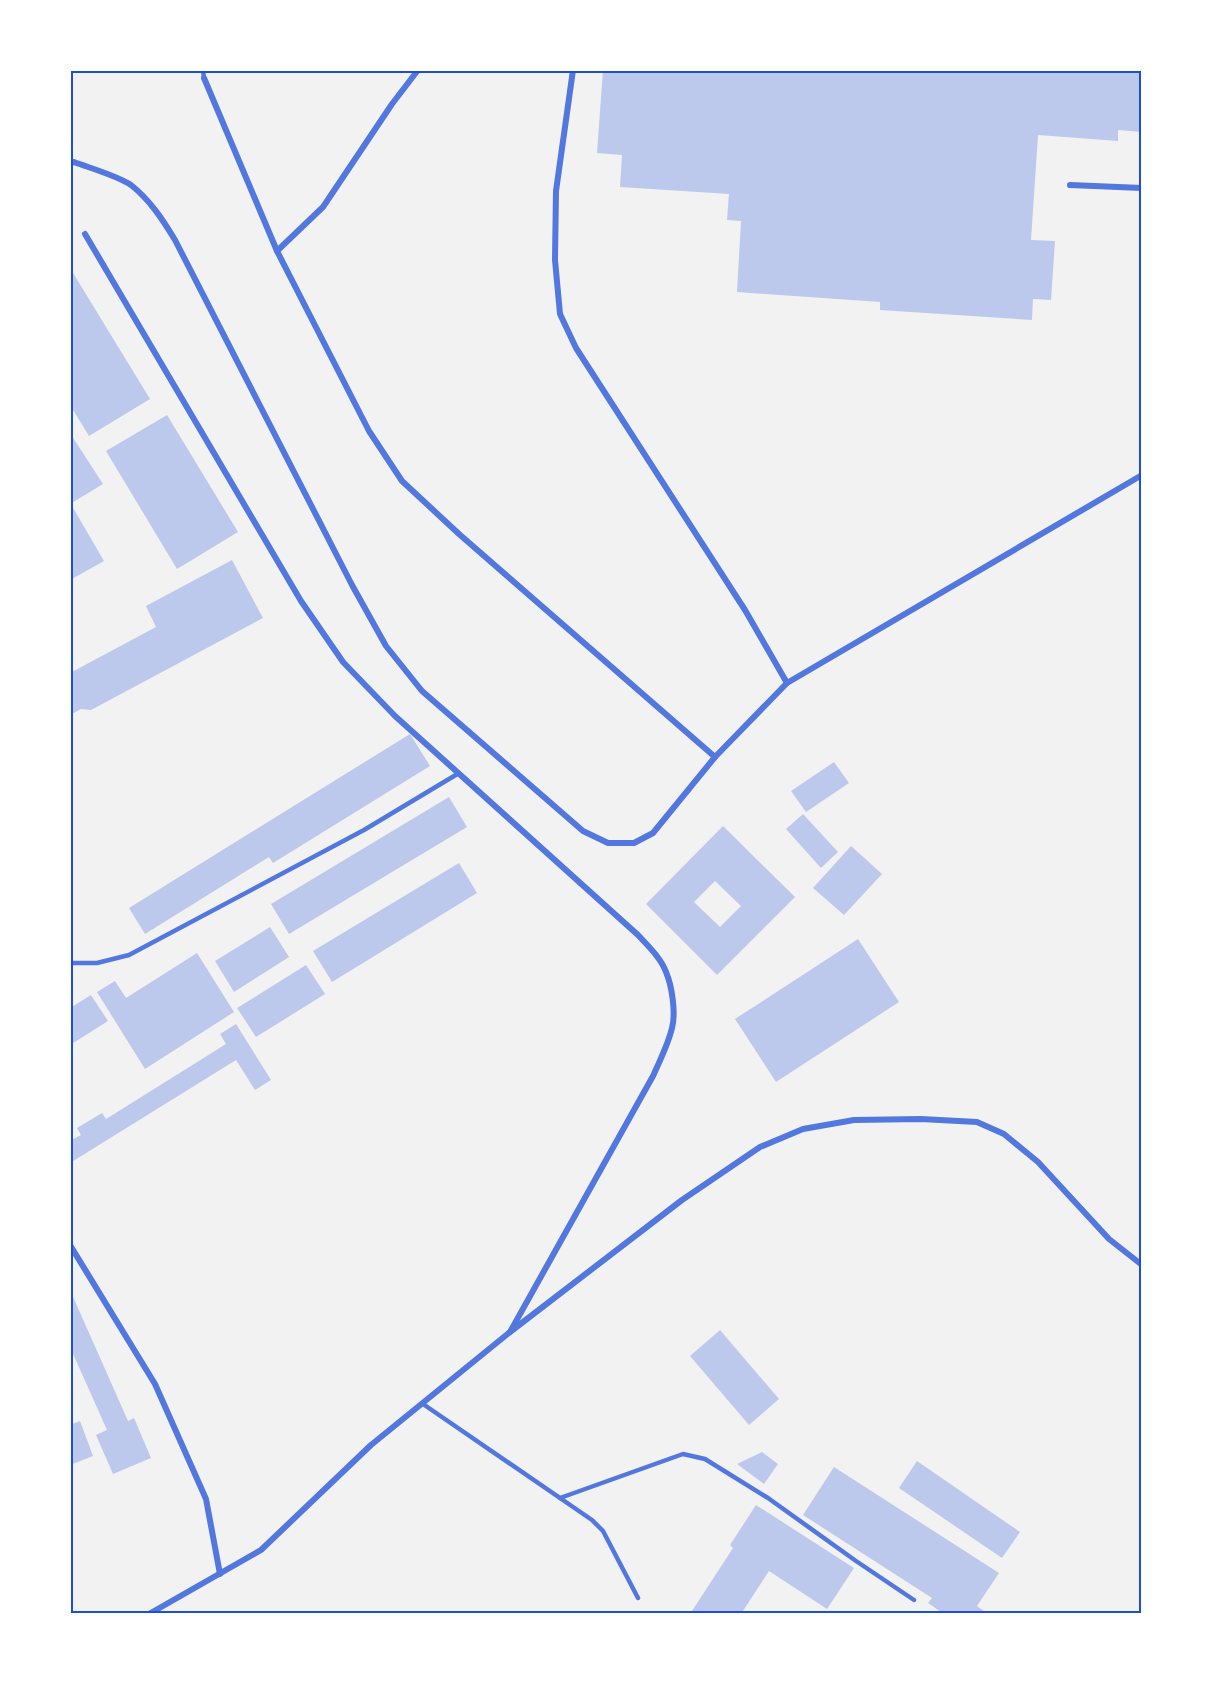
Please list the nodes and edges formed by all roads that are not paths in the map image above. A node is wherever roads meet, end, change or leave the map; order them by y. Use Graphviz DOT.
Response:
graph roads {
  1 [pos="418,70"];
  2 [pos="573,70"];
  3 [pos="204,74"];
  4 [pos="70,163"];
  5 [pos="1070,185"];
  6 [pos="1142,188"];
  7 [pos="85,234"];
  8 [pos="277,251"];
  9 [pos="1142,475"];
  10 [pos="787,683"];
  11 [pos="716,757"];
  12 [pos="459,773"];
  13 [pos="70,963"];
  14 [pos="70,1245"];
  15 [pos="1142,1265"];
  16 [pos="510,1332"];
  17 [pos="423,1404"];
  18 [pos="560,1498"];
  19 [pos="219,1574"];
  20 [pos="638,1598"];
  21 [pos="914,1600"];
  22 [pos="149,1614"];
  1 -- 8 [label="street"];
  2 -- 10 [label="street"];
  3 -- 8 [label="street"];
  4 -- 11 [label="street"];
  5 -- 6 [label="street"];
  7 -- 12 [label="street"];
  8 -- 11 [label="street"];
  9 -- 10 [label="street"];
  10 -- 11 [label="street"];
  12 -- 13 [label="lane"];
  12 -- 16 [label="street"];
  14 -- 19 [label="street"];
  15 -- 16 [label="street"];
  16 -- 17 [label="street"];
  17 -- 18 [label="lane"];
  17 -- 19 [label="street"];
  18 -- 20 [label="lane"];
  18 -- 21 [label="lane"];
  19 -- 22 [label="street"];
}
